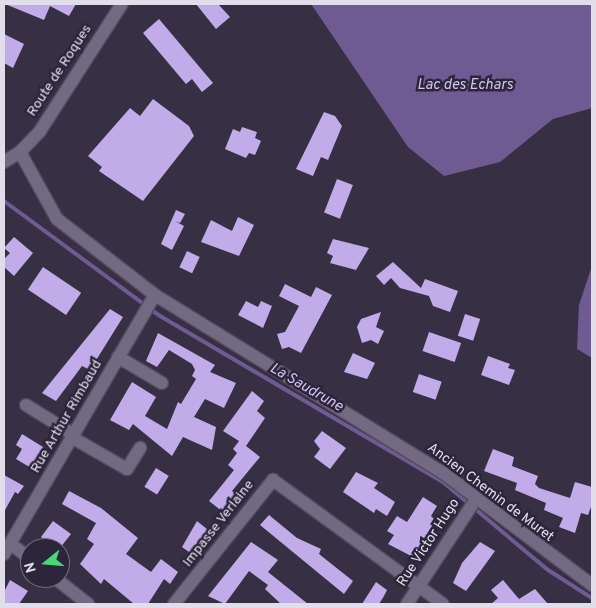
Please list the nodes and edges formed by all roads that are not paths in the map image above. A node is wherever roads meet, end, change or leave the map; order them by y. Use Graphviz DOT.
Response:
graph roads {
  1 [pos="122,4"];
  2 [pos="20,152"];
  3 [pos="4,162"];
  4 [pos="155,295"];
  5 [pos="118,357"];
  6 [pos="162,383"];
  7 [pos="26,405"];
  8 [pos="73,437"];
  9 [pos="140,448"];
  10 [pos="476,499"];
  11 [pos="7,549"];
  12 [pos="20,555"];
  13 [pos="592,585"];
  14 [pos="68,588"];
  15 [pos="417,588"];
  16 [pos="88,604"];
  17 [pos="174,604"];
  18 [pos="407,604"];
  19 [pos="443,604"];
  1 -- 2 [label="street, Route de Roques"];
  2 -- 3 [label="street, Route de Roques"];
  2 -- 4 [label="street, Ancien Chemin de Muret"];
  4 -- 5 [label="street, Rue Arthur Rimbaud"];
  4 -- 10 [label="street, Ancien Chemin de Muret"];
  5 -- 6 [label="street"];
  5 -- 8 [label="street, Rue Arthur Rimbaud"];
  7 -- 8 [label="street"];
  8 -- 9 [label="street"];
  8 -- 11 [label="street, Rue Arthur Rimbaud"];
  10 -- 13 [label="street, Ancien Chemin de Muret"];
  10 -- 15 [label="street, Rue Victor Hugo"];
  11 -- 12 [label="street"];
  14 -- 16 [label="street"];
  15 -- 17 [label="street, Impasse Verlaine"];
  15 -- 18 [label="street, Rue Victor Hugo"];
  15 -- 19 [label="street"];
}
